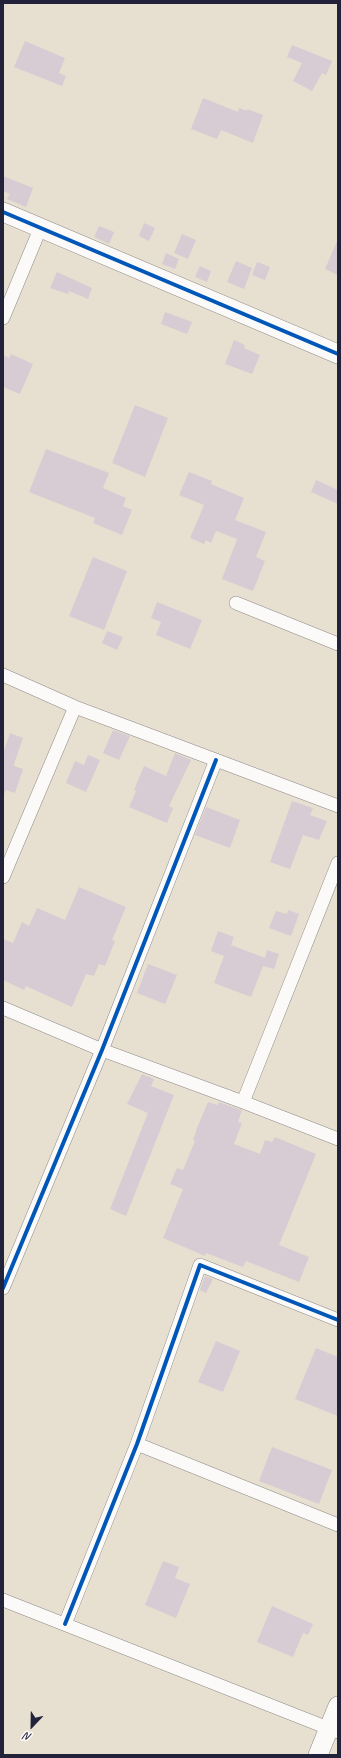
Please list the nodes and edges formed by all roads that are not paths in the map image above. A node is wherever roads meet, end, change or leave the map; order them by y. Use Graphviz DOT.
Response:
graph roads {
  1 [pos="3,212"];
  2 [pos="40,229"];
  3 [pos="3,318"];
  4 [pos="338,354"];
  5 [pos="236,603"];
  6 [pos="338,644"];
  7 [pos="3,674"];
  8 [pos="75,707"];
  9 [pos="216,760"];
  10 [pos="338,806"];
  11 [pos="338,862"];
  12 [pos="3,877"];
  13 [pos="3,1008"];
  14 [pos="102,1050"];
  15 [pos="243,1102"];
  16 [pos="338,1139"];
  17 [pos="3,1288"];
  18 [pos="338,1320"];
  19 [pos="137,1444"];
  20 [pos="338,1525"];
  21 [pos="3,1600"];
  22 [pos="65,1624"];
  23 [pos="338,1706"];
  24 [pos="334,1730"];
  25 [pos="318,1755"];
  1 -- 2 [label="street"];
  2 -- 3 [label="street"];
  2 -- 4 [label="street"];
  5 -- 6 [label="street"];
  7 -- 8 [label="street"];
  8 -- 9 [label="street"];
  8 -- 12 [label="street"];
  9 -- 10 [label="street"];
  9 -- 14 [label="street"];
  11 -- 15 [label="street"];
  13 -- 14 [label="street"];
  14 -- 15 [label="street"];
  14 -- 17 [label="street"];
  15 -- 16 [label="street"];
  18 -- 19 [label="street"];
  19 -- 20 [label="street"];
  19 -- 22 [label="street"];
  21 -- 22 [label="street"];
  22 -- 24 [label="street"];
  23 -- 24 [label="street"];
  24 -- 25 [label="street"];
}
